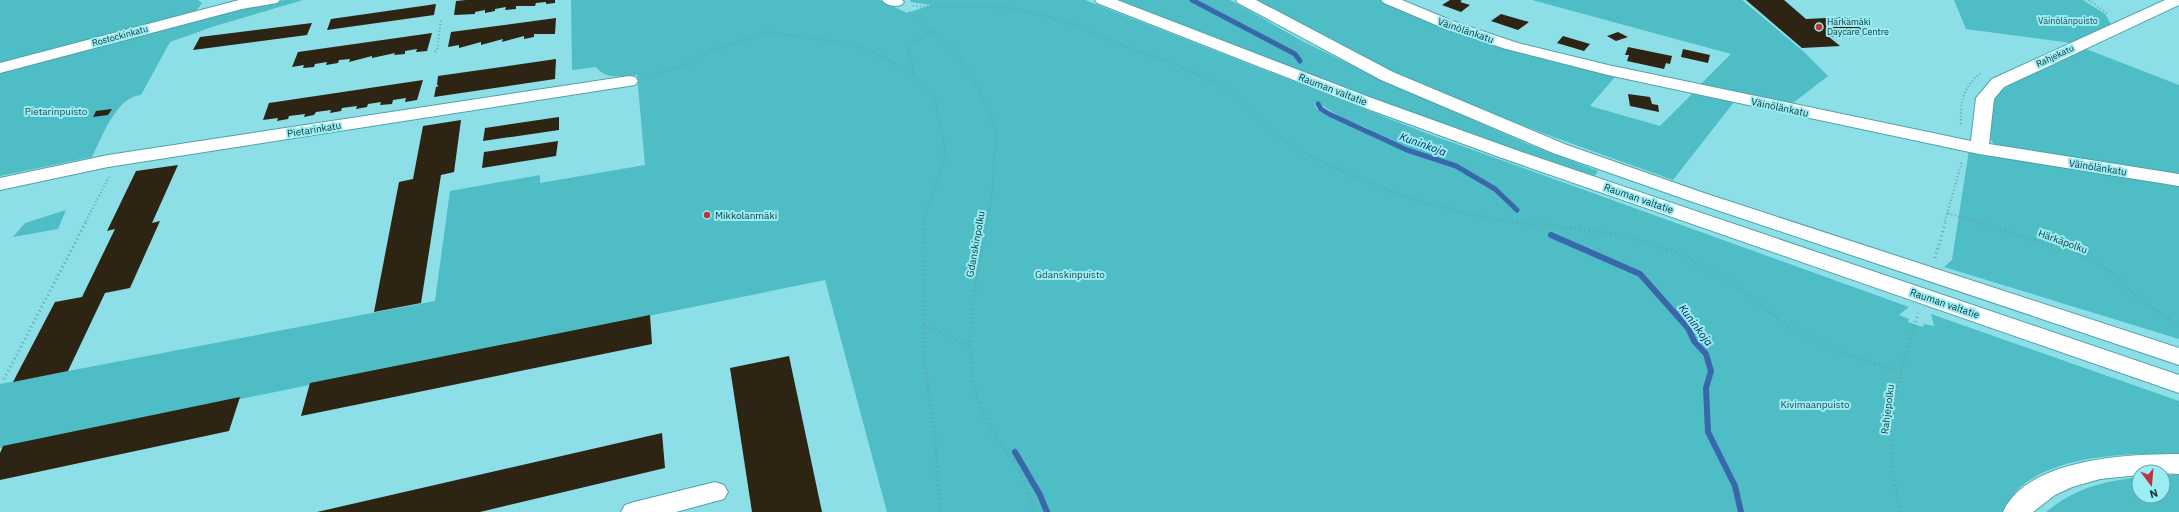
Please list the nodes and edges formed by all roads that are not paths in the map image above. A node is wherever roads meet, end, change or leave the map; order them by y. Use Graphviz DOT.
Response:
graph roads {
  1 [pos="272,0"];
  2 [pos="1103,0"];
  3 [pos="1244,0"];
  4 [pos="1389,0"];
  5 [pos="2177,0"];
  6 [pos="235,2"];
  7 [pos="0,68"];
  8 [pos="629,81"];
  9 [pos="1971,147"];
  10 [pos="2179,180"];
  11 [pos="0,184"];
  12 [pos="2179,357"];
  13 [pos="2179,384"];
  14 [pos="2179,464"];
  15 [pos="715,492"];
  16 [pos="634,512"];
  17 [pos="2017,512"];
  1 -- 6 [label="street, Rostockinkatu"];
  2 -- 13 [label="highway, Rauman valtatie"];
  3 -- 12 [label="highway, Rauman valtatie"];
  4 -- 9 [label="street, Väinölänkatu"];
  5 -- 9 [label="street, Rahjekatu"];
  6 -- 7 [label="street, Rostockinkatu"];
  8 -- 11 [label="street, Pietarinkatu"];
  9 -- 10 [label="street, Väinölänkatu"];
  14 -- 17 [label="highway"];
  15 -- 16 [label="street"];
}
